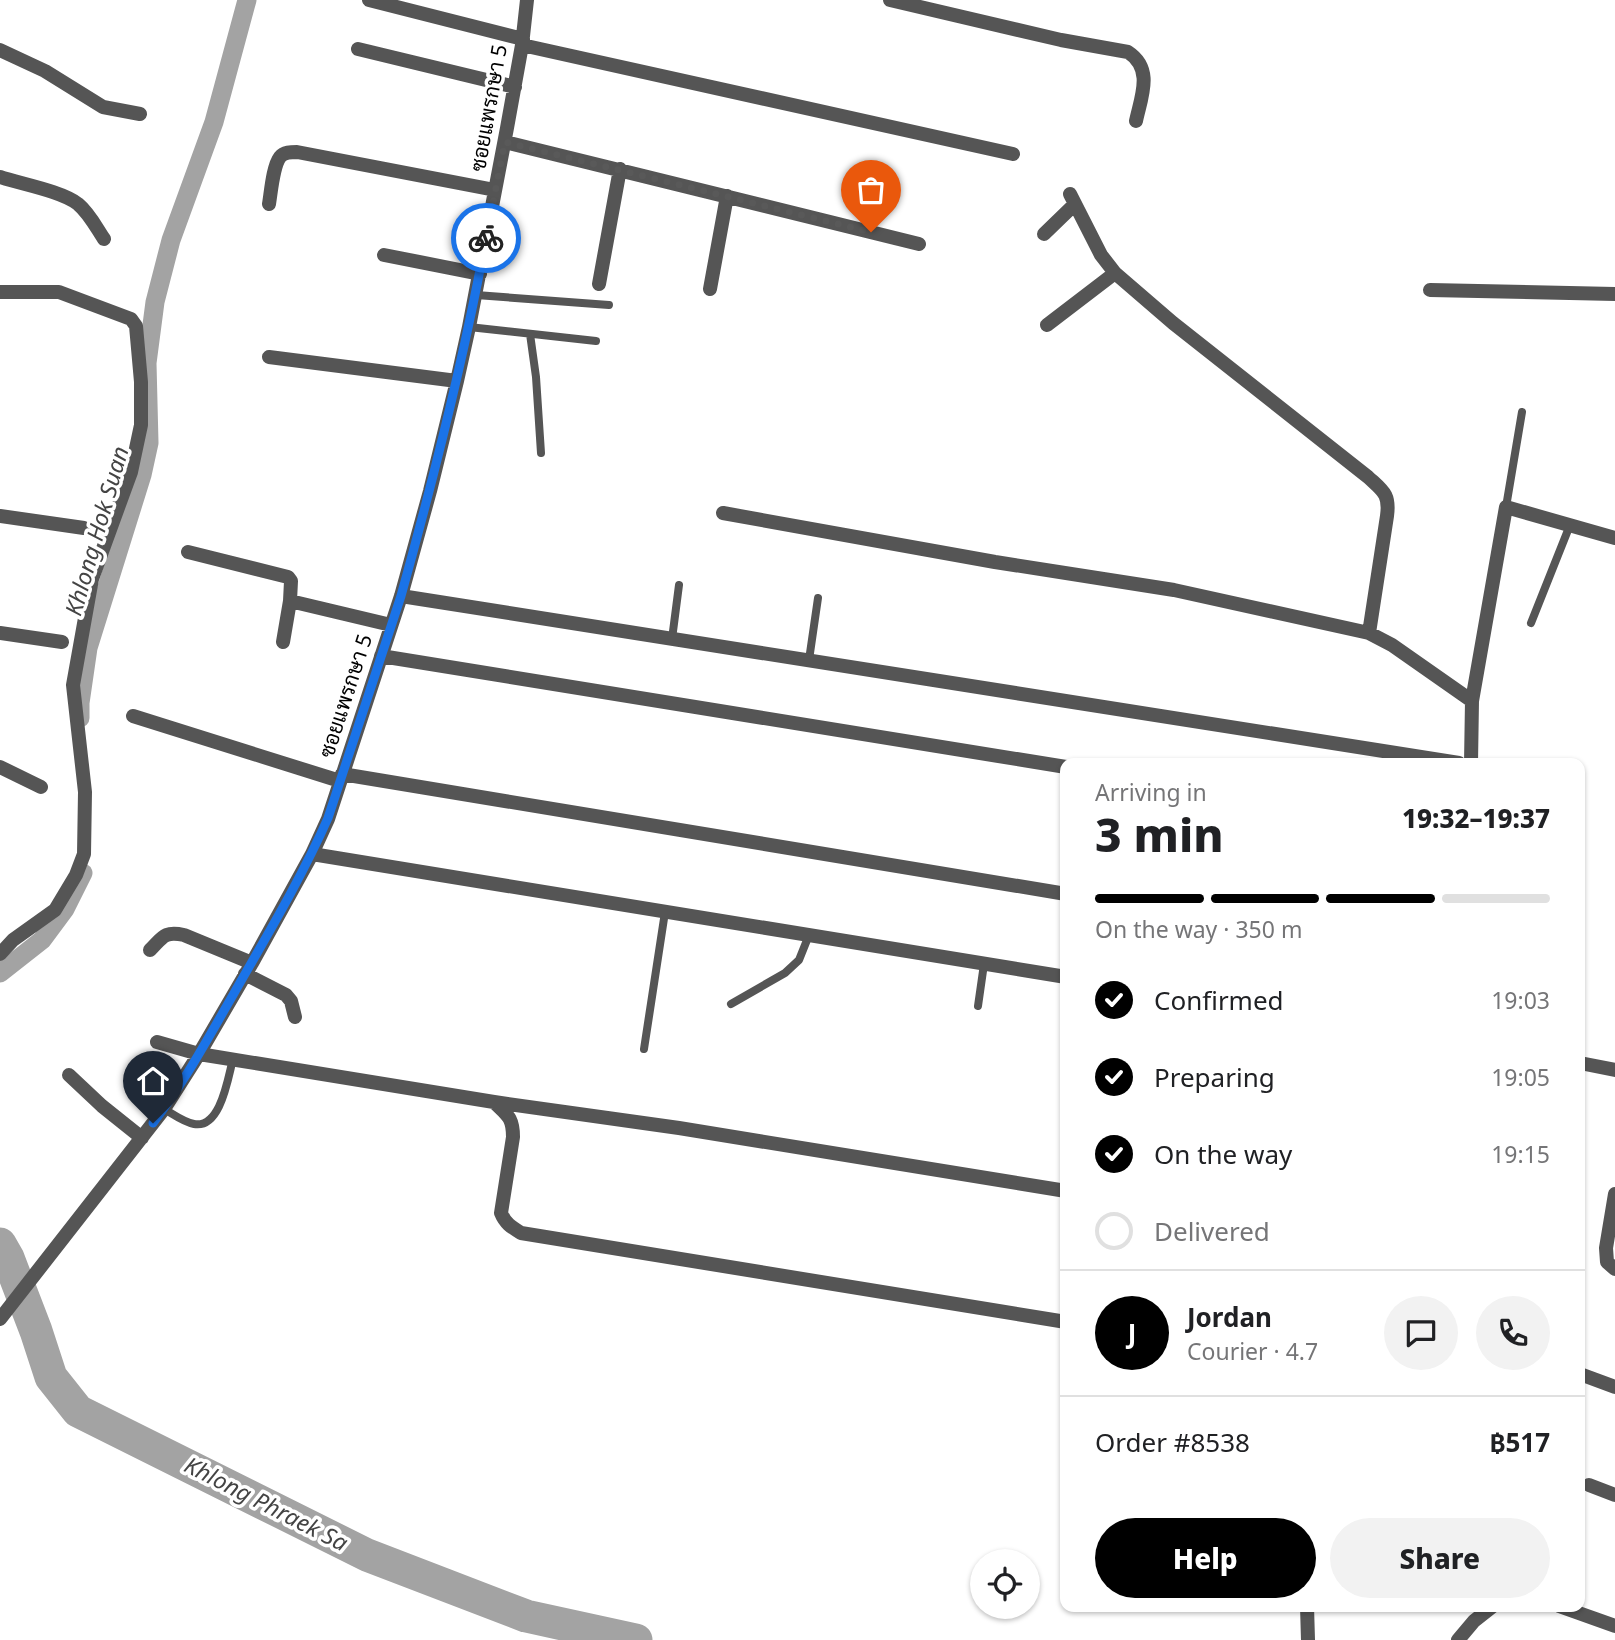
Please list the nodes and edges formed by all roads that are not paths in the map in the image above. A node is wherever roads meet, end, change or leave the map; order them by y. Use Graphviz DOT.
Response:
graph roads {
  1 [pos="369,0"];
  2 [pos="527,0"];
  3 [pos="890,0"];
  4 [pos="523,42"];
  5 [pos="358,49"];
  6 [pos="0,50"];
  7 [pos="515,87"];
  8 [pos="140,114"];
  9 [pos="1136,121"];
  10 [pos="505,142"];
  11 [pos="1013,154"];
  12 [pos="620,169"];
  13 [pos="0,177"];
  14 [pos="495,190"];
  15 [pos="727,196"];
  16 [pos="269,204"];
  17 [pos="1044,234"];
  18 [pos="104,239"];
  19 [pos="919,244"];
  20 [pos="384,255"];
  21 [pos="480,274"];
  22 [pos="1110,278"];
  23 [pos="598,284"];
  24 [pos="710,289"];
  25 [pos="1430,290"];
  26 [pos="0,292"];
  27 [pos="1615,294"];
  28 [pos="476,295"];
  29 [pos="609,305"];
  30 [pos="1047,325"];
  31 [pos="470,327"];
  32 [pos="530,334"];
  33 [pos="596,341"];
  34 [pos="269,358"];
  35 [pos="457,381"];
  36 [pos="1521,412"];
  37 [pos="541,453"];
  38 [pos="1506,507"];
  39 [pos="723,513"];
  40 [pos="0,516"];
  41 [pos="1570,525"];
  42 [pos="84,528"];
  43 [pos="1615,538"];
  44 [pos="188,552"];
  45 [pos="680,584"];
  46 [pos="401,596"];
  47 [pos="818,598"];
  48 [pos="290,601"];
  49 [pos="1531,623"];
  50 [pos="391,625"];
  51 [pos="0,633"];
  52 [pos="1369,633"];
  53 [pos="672,639"];
  54 [pos="62,642"];
  55 [pos="283,642"];
  56 [pos="381,656"];
  57 [pos="808,660"];
  58 [pos="1472,701"];
  59 [pos="133,716"];
  60 [pos="1427,758"];
  61 [pos="1471,758"];
  62 [pos="1060,766"];
  63 [pos="0,767"];
  64 [pos="341,777"];
  65 [pos="41,788"];
  66 [pos="312,854"];
  67 [pos="1060,893"];
  68 [pos="665,912"];
  69 [pos="809,935"];
  70 [pos="150,950"];
  71 [pos="0,954"];
  72 [pos="984,964"];
  73 [pos="248,968"];
  74 [pos="1060,976"];
  75 [pos="732,1004"];
  76 [pos="978,1006"];
  77 [pos="295,1017"];
  78 [pos="158,1042"];
  79 [pos="644,1049"];
  80 [pos="199,1054"];
  81 [pos="233,1059"];
  82 [pos="1585,1064"];
  83 [pos="1615,1070"];
  84 [pos="69,1075"];
  85 [pos="494,1102"];
  86 [pos="164,1109"];
  87 [pos="142,1138"];
  88 [pos="1060,1190"];
  89 [pos="1615,1194"];
  90 [pos="1615,1269"];
  91 [pos="0,1319"];
  92 [pos="1060,1321"];
  93 [pos="1585,1376"];
  94 [pos="1615,1387"];
  95 [pos="1589,1485"];
  96 [pos="1615,1495"];
  97 [pos="1307,1612"];
  98 [pos="1485,1612"];
  99 [pos="1576,1612"];
  100 [pos="1615,1626"];
  101 [pos="1308,1640"];
  102 [pos="1458,1640"];
  1 -- 4 [label="street"];
  2 -- 4 [label="street, ซอยแพรกษา 5"];
  3 -- 9 [label="street"];
  4 -- 7 [label="street, ซอยแพรกษา 5"];
  4 -- 11 [label="street"];
  5 -- 7 [label="street"];
  6 -- 8 [label="street"];
  7 -- 10 [label="street, ซอยแพรกษา 5"];
  10 -- 12 [label="street"];
  10 -- 14 [label="street, ซอยแพรกษา 5"];
  12 -- 15 [label="street"];
  12 -- 23 [label="street"];
  13 -- 18 [label="street"];
  14 -- 16 [label="street"];
  14 -- 21 [label="street, ซอยแพรกษา 5"];
  15 -- 19 [label="street"];
  15 -- 24 [label="street"];
  17 -- 22 [label="street"];
  20 -- 21 [label="street"];
  21 -- 28 [label="street, ซอยแพรกษา 5"];
  22 -- 30 [label="street"];
  22 -- 52 [label="street"];
  25 -- 27 [label="street"];
  26 -- 71 [label="street"];
  28 -- 29 [label="lane"];
  28 -- 31 [label="street, ซอยแพรกษา 5"];
  31 -- 32 [label="lane"];
  31 -- 35 [label="street, ซอยแพรกษา 5"];
  32 -- 33 [label="lane"];
  32 -- 37 [label="lane"];
  34 -- 35 [label="street"];
  35 -- 46 [label="street, ซอยแพรกษา 5"];
  36 -- 38 [label="lane"];
  38 -- 41 [label="street"];
  38 -- 58 [label="street"];
  39 -- 52 [label="street"];
  40 -- 42 [label="street"];
  41 -- 43 [label="street"];
  41 -- 49 [label="lane"];
  44 -- 48 [label="street"];
  45 -- 53 [label="lane"];
  46 -- 50 [label="street, ซอยแพรกษา 5"];
  46 -- 53 [label="street"];
  47 -- 57 [label="lane"];
  48 -- 50 [label="street"];
  48 -- 55 [label="street"];
  50 -- 56 [label="street, ซอยแพรกษา 5"];
  51 -- 54 [label="street"];
  52 -- 58 [label="street"];
  53 -- 57 [label="street"];
  56 -- 62 [label="street"];
  56 -- 64 [label="street, ซอยแพรกษา 5"];
  57 -- 60 [label="street"];
  58 -- 61 [label="street"];
  59 -- 64 [label="street"];
  63 -- 65 [label="street"];
  64 -- 66 [label="street, ซอยแพรกษา 5"];
  64 -- 67 [label="street"];
  66 -- 68 [label="street"];
  66 -- 73 [label="street, ซอยแพรกษา 5"];
  68 -- 69 [label="street"];
  68 -- 79 [label="lane"];
  69 -- 72 [label="street"];
  69 -- 75 [label="lane"];
  70 -- 73 [label="street"];
  72 -- 74 [label="street"];
  72 -- 76 [label="lane"];
  73 -- 77 [label="street"];
  73 -- 80 [label="street, ซอยแพรกษา 5"];
  78 -- 80 [label="street"];
  80 -- 81 [label="street"];
  80 -- 86 [label="street, ซอยแพรกษา 5"];
  81 -- 85 [label="street"];
  81 -- 86 [label="lane"];
  82 -- 83 [label="street"];
  84 -- 87 [label="street"];
  85 -- 88 [label="street"];
  85 -- 92 [label="street"];
  86 -- 87 [label="street, ซอยแพรกษา 5"];
  87 -- 91 [label="street, ซอยแพรกษา 5"];
  89 -- 90 [label="street"];
  93 -- 94 [label="street"];
  95 -- 96 [label="street"];
  97 -- 101 [label="street"];
  98 -- 102 [label="street"];
  99 -- 100 [label="street"];
}
